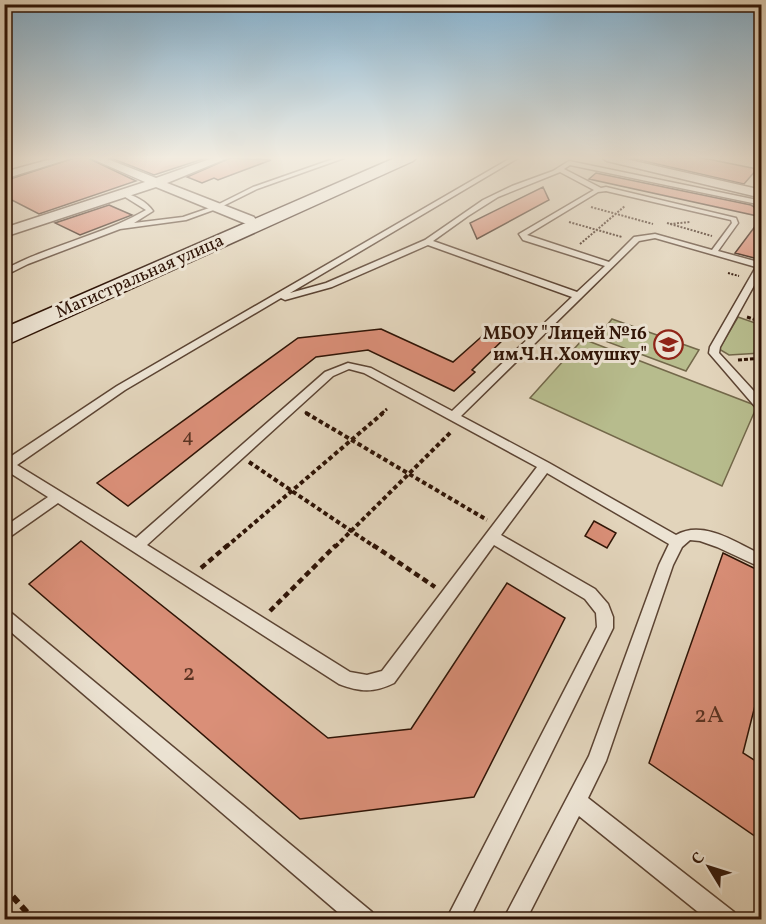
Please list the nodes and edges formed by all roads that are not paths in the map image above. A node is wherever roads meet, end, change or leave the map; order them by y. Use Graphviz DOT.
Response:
graph roads {
  1 [pos="102,201"];
  2 [pos="137,201"];
  3 [pos="203,201"];
  4 [pos="229,201"];
  5 [pos="292,201"];
  6 [pos="311,201"];
  7 [pos="441,201"];
  8 [pos="487,201"];
  9 [pos="578,201"];
  10 [pos="662,201"];
  11 [pos="217,207"];
  12 [pos="249,220"];
  13 [pos="117,228"];
  14 [pos="4,233"];
  15 [pos="428,242"];
  16 [pos="714,252"];
  17 [pos="611,265"];
  18 [pos="761,266"];
  19 [pos="4,274"];
  20 [pos="576,295"];
  21 [pos="269,302"];
  22 [pos="4,325"];
  23 [pos="4,338"];
  24 [pos="762,407"];
  25 [pos="458,419"];
  26 [pos="6,466"];
  27 [pos="545,466"];
  28 [pos="59,496"];
  29 [pos="496,532"];
  30 [pos="4,535"];
  31 [pos="677,542"];
  32 [pos="138,545"];
  33 [pos="762,562"];
  34 [pos="4,616"];
  35 [pos="576,801"];
  36 [pos="364,920"];
  37 [pos="457,920"];
  38 [pos="514,920"];
  39 [pos="726,920"];
  1 -- 14 [label="street"];
  2 -- 13 [label="lane"];
  3 -- 11 [label="street"];
  4 -- 11 [label="lane"];
  5 -- 12 [label="main road, Магистральная улица"];
  6 -- 23 [label="main road, Магистральная улица"];
  7 -- 21 [label="lane"];
  8 -- 15 [label="lane"];
  9 -- 17 [label="lane"];
  10 -- 16 [label="lane"];
  11 -- 12 [label="street"];
  11 -- 13 [label="lane"];
  12 -- 22 [label="main road, Магистральная улица"];
  13 -- 19 [label="lane"];
  15 -- 20 [label="lane"];
  15 -- 21 [label="lane"];
  16 -- 17 [label="lane"];
  16 -- 18 [label="lane"];
  17 -- 20 [label="lane"];
  18 -- 24 [label="lane"];
  20 -- 25 [label="lane"];
  21 -- 26 [label="lane"];
  25 -- 27 [label="lane"];
  25 -- 32 [label="lane"];
  26 -- 28 [label="lane"];
  27 -- 29 [label="lane"];
  27 -- 31 [label="lane"];
  28 -- 30 [label="lane"];
  28 -- 32 [label="lane"];
  29 -- 32 [label="lane"];
  29 -- 37 [label="lane"];
  31 -- 33 [label="lane"];
  31 -- 35 [label="lane"];
  34 -- 36 [label="lane"];
  35 -- 38 [label="lane"];
  35 -- 39 [label="lane"];
}
